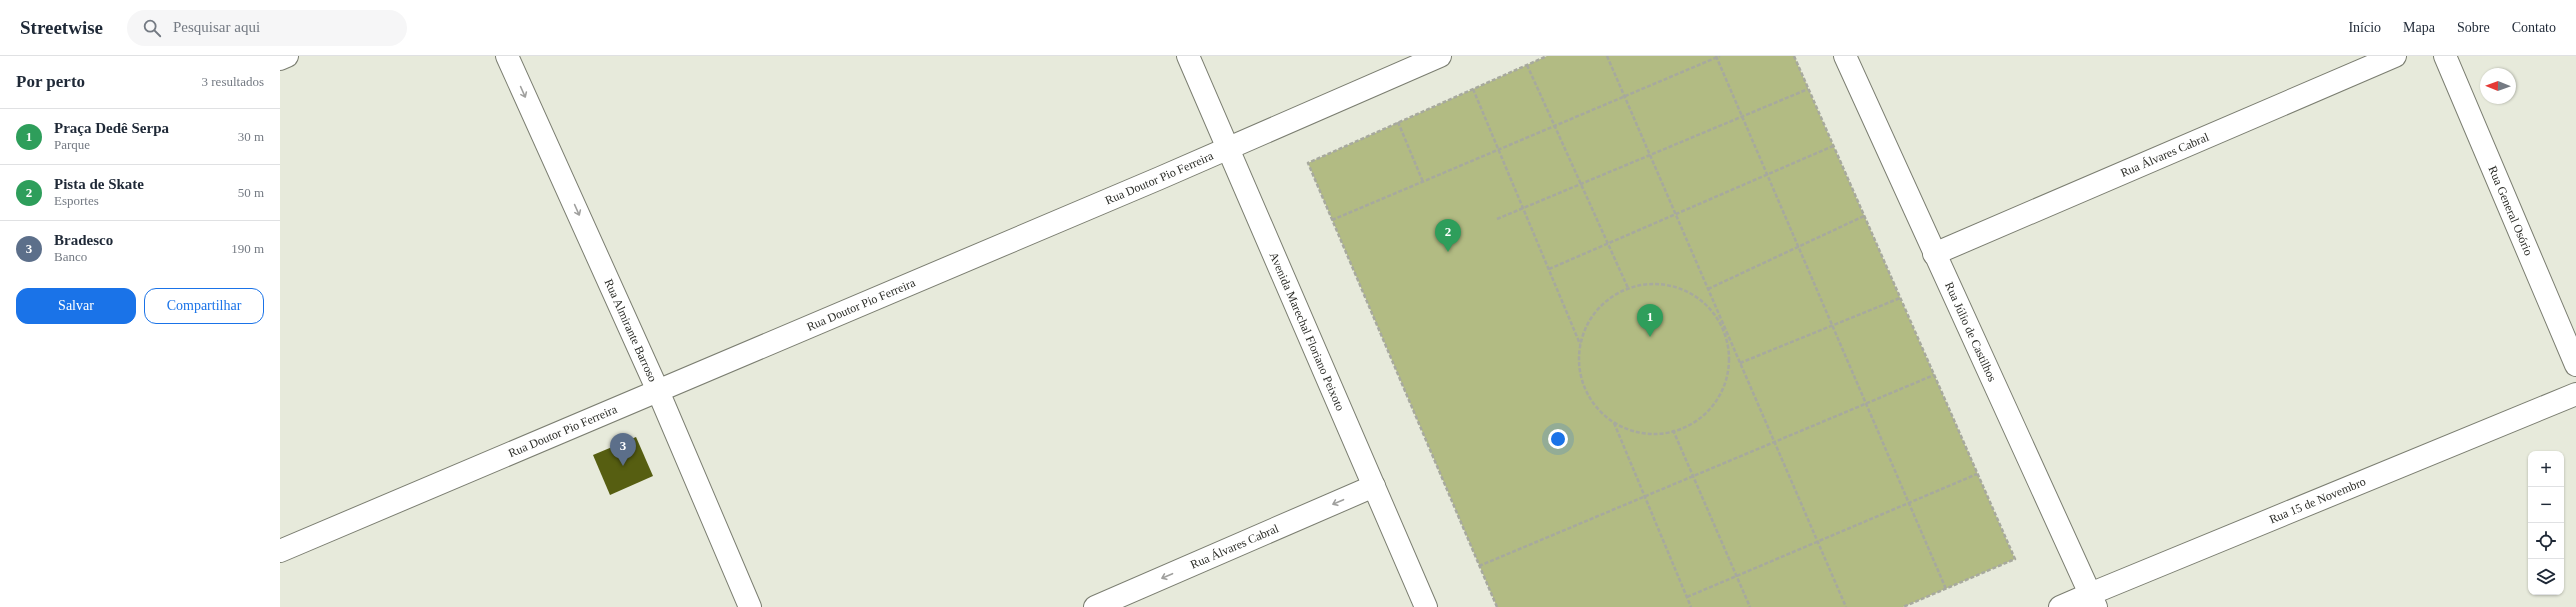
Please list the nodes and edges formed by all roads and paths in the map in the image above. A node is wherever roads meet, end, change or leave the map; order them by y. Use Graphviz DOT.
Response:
graph roads {
  1 [pos="288,56"];
  2 [pos="507,56"];
  3 [pos="1188,56"];
  4 [pos="1440,56"];
  5 [pos="1547,56"];
  6 [pos="1607,56"];
  7 [pos="1718,56"];
  8 [pos="1794,56"];
  9 [pos="1845,56"];
  10 [pos="2395,56"];
  11 [pos="2444,56"];
  12 [pos="280,59"];
  13 [pos="1527,65"];
  14 [pos="1473,89"];
  15 [pos="1808,89"];
  16 [pos="1624,96"];
  17 [pos="1742,117"];
  18 [pos="1398,122"];
  19 [pos="1555,126"];
  20 [pos="1833,146"];
  21 [pos="1228,149"];
  22 [pos="1498,150"];
  23 [pos="1650,156"];
  24 [pos="1768,175"];
  25 [pos="1423,182"];
  26 [pos="1581,184"];
  27 [pos="1523,208"];
  28 [pos="1676,214"];
  29 [pos="1864,216"];
  30 [pos="1497,219"];
  31 [pos="1332,220"];
  32 [pos="1608,243"];
  33 [pos="1799,246"];
  34 [pos="1934,254"];
  35 [pos="1548,269"];
  36 [pos="1628,288"];
  37 [pos="1708,289"];
  38 [pos="1900,298"];
  39 [pos="1833,325"];
  40 [pos="1580,345"];
  41 [pos="1740,362"];
  42 [pos="2576,365"];
  43 [pos="1934,375"];
  44 [pos="658,391"];
  45 [pos="2576,394"];
  46 [pos="1867,403"];
  47 [pos="1614,423"];
  48 [pos="1673,430"];
  49 [pos="1775,442"];
  50 [pos="1977,474"];
  51 [pos="1693,476"];
  52 [pos="1374,486"];
  53 [pos="1644,497"];
  54 [pos="1909,502"];
  55 [pos="1818,541"];
  56 [pos="280,551"];
  57 [pos="1479,566"];
  58 [pos="1737,576"];
  59 [pos="1946,588"];
  60 [pos="1687,597"];
  61 [pos="2093,601"];
  62 [pos="750,607"];
  63 [pos="1095,607"];
  64 [pos="1426,607"];
  65 [pos="1497,607"];
  66 [pos="1691,607"];
  67 [pos="1750,607"];
  68 [pos="1846,607"];
  69 [pos="1903,607"];
  70 [pos="2060,607"];
  1 -- 12 [label="street"];
  2 -- 44 [label="street, Rua Almirante Barroso, one-way"];
  3 -- 21 [label="street, Avenida Marechal Floriano Peixoto"];
  4 -- 21 [label="street, Rua Doutor Pio Ferreira"];
  5 -- 13 [label="path"];
  6 -- 16 [label="path"];
  7 -- 16 [label="path"];
  7 -- 17 [label="path"];
  8 -- 15 [label="path"];
  9 -- 34 [label="street, Rua Júlio de Castilhos"];
  10 -- 34 [label="street, Rua Álvares Cabral"];
  11 -- 42 [label="street, Rua General Osório"];
  13 -- 14 [label="path"];
  13 -- 19 [label="path"];
  14 -- 18 [label="path"];
  14 -- 22 [label="path"];
  15 -- 17 [label="path"];
  15 -- 20 [label="path"];
  16 -- 19 [label="path"];
  16 -- 23 [label="path"];
  17 -- 23 [label="path"];
  17 -- 24 [label="path"];
  18 -- 25 [label="path"];
  18 -- 31 [label="path"];
  19 -- 22 [label="path"];
  19 -- 26 [label="path"];
  20 -- 24 [label="path"];
  20 -- 29 [label="path"];
  21 -- 44 [label="street, Rua Doutor Pio Ferreira"];
  21 -- 52 [label="street, Avenida Marechal Floriano Peixoto"];
  22 -- 25 [label="path"];
  22 -- 27 [label="path"];
  23 -- 26 [label="path"];
  23 -- 28 [label="path"];
  24 -- 28 [label="path"];
  24 -- 33 [label="path"];
  25 -- 31 [label="path"];
  26 -- 27 [label="path"];
  26 -- 32 [label="path"];
  27 -- 30 [label="path"];
  27 -- 35 [label="path"];
  28 -- 32 [label="path"];
  28 -- 37 [label="path"];
  29 -- 33 [label="path"];
  29 -- 38 [label="path"];
  31 -- 57 [label="path"];
  32 -- 35 [label="path"];
  32 -- 36 [label="path"];
  33 -- 37 [label="path"];
  33 -- 39 [label="path"];
  34 -- 61 [label="street, Rua Júlio de Castilhos"];
  35 -- 40 [label="path"];
  36 -- 40 [label="path"];
  36 -- 48 [label="path"];
  37 -- 41 [label="path"];
  38 -- 39 [label="path"];
  38 -- 43 [label="path"];
  39 -- 41 [label="path"];
  39 -- 46 [label="path"];
  40 -- 47 [label="path"];
  41 -- 49 [label="path"];
  43 -- 46 [label="path"];
  43 -- 50 [label="path"];
  44 -- 56 [label="street, Rua Doutor Pio Ferreira"];
  44 -- 62 [label="street, Rua Almirante Barroso"];
  45 -- 61 [label="street, Rua 15 de Novembro"];
  46 -- 49 [label="path"];
  46 -- 54 [label="path"];
  47 -- 48 [label="path"];
  47 -- 53 [label="path"];
  48 -- 51 [label="path"];
  49 -- 51 [label="path"];
  49 -- 55 [label="path"];
  50 -- 54 [label="path"];
  50 -- 59 [label="path"];
  51 -- 53 [label="path"];
  51 -- 58 [label="path"];
  52 -- 63 [label="street, Rua Álvares Cabral, one-way"];
  52 -- 64 [label="street, Avenida Marechal Floriano Peixoto"];
  53 -- 57 [label="path"];
  53 -- 60 [label="path"];
  54 -- 55 [label="path"];
  54 -- 59 [label="path"];
  55 -- 58 [label="path"];
  55 -- 68 [label="path"];
  57 -- 65 [label="path"];
  58 -- 60 [label="path"];
  58 -- 67 [label="path"];
  59 -- 69 [label="path"];
  60 -- 66 [label="path"];
  61 -- 70 [label="street, Rua 15 de Novembro"];
}
